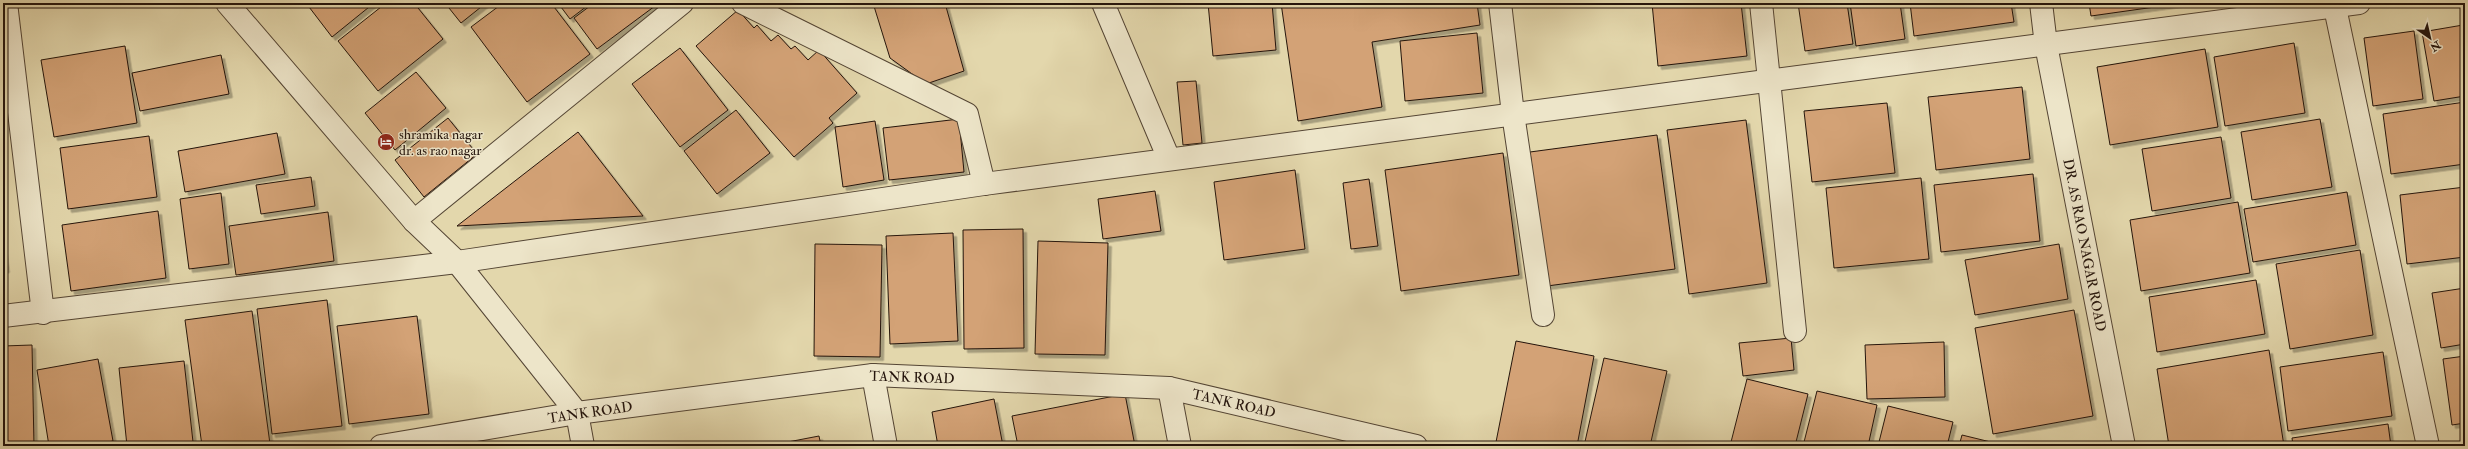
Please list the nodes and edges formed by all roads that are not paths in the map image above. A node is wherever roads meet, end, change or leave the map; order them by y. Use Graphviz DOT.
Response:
graph roads {
  1 [pos="6,3"];
  2 [pos="227,3"];
  3 [pos="682,3"];
  4 [pos="743,3"];
  5 [pos="1103,3"];
  6 [pos="1500,3"];
  7 [pos="1761,3"];
  8 [pos="2041,3"];
  9 [pos="2359,3"];
  10 [pos="2334,4"];
  11 [pos="2046,45"];
  12 [pos="1768,82"];
  13 [pos="1513,114"];
  14 [pos="1169,159"];
  15 [pos="984,184"];
  16 [pos="414,221"];
  17 [pos="457,262"];
  18 [pos="43,313"];
  19 [pos="1543,315"];
  20 [pos="3,316"];
  21 [pos="1795,331"];
  22 [pos="873,374"];
  23 [pos="1169,388"];
  24 [pos="577,413"];
  25 [pos="381,446"];
  26 [pos="583,446"];
  27 [pos="886,446"];
  28 [pos="1180,446"];
  29 [pos="1416,446"];
  30 [pos="2124,446"];
  31 [pos="2428,446"];
  1 -- 18 [label="street"];
  2 -- 16 [label="street"];
  3 -- 16 [label="street"];
  4 -- 15 [label="street"];
  5 -- 14 [label="street"];
  6 -- 13 [label="street"];
  7 -- 12 [label="street"];
  8 -- 11 [label="street, DR. AS RAO NAGAR ROAD"];
  9 -- 10 [label="street"];
  10 -- 11 [label="street"];
  10 -- 31 [label="street"];
  11 -- 12 [label="street"];
  11 -- 30 [label="street, DR. AS RAO NAGAR ROAD"];
  12 -- 13 [label="street"];
  12 -- 21 [label="street"];
  13 -- 14 [label="street"];
  13 -- 19 [label="street"];
  14 -- 15 [label="street"];
  15 -- 17 [label="street"];
  16 -- 17 [label="street"];
  17 -- 18 [label="street"];
  17 -- 24 [label="street"];
  18 -- 20 [label="street"];
  22 -- 23 [label="street, TANK ROAD"];
  22 -- 24 [label="street, TANK ROAD"];
  22 -- 27 [label="street"];
  23 -- 28 [label="street"];
  23 -- 29 [label="street, TANK ROAD"];
  24 -- 25 [label="street, TANK ROAD"];
  24 -- 26 [label="street"];
}
